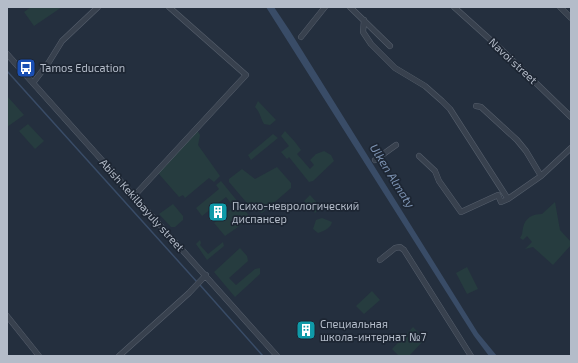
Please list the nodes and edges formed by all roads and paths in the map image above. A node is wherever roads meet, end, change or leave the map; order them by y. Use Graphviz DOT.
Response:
graph roads {
  1 [pos="98,7"];
  2 [pos="169,7"];
  3 [pos="324,7"];
  4 [pos="350,7"];
  5 [pos="454,7"];
  6 [pos="560,7"];
  7 [pos="571,18"];
  8 [pos="364,20"];
  9 [pos="301,37"];
  10 [pos="390,46"];
  11 [pos="7,54"];
  12 [pos="33,83"];
  13 [pos="476,106"];
  14 [pos="571,117"];
  15 [pos="396,145"];
  16 [pos="571,148"];
  17 [pos="420,156"];
  18 [pos="375,160"];
  19 [pos="541,176"];
  20 [pos="134,196"];
  21 [pos="508,199"];
  22 [pos="380,260"];
  23 [pos="206,275"];
  24 [pos="7,316"];
  25 [pos="40,356"];
  26 [pos="119,356"];
  27 [pos="277,356"];
  28 [pos="471,356"];
  1 -- 12 [label="street"];
  2 -- 20 [label="street"];
  3 -- 9 [label="street"];
  4 -- 8 [label="street"];
  5 -- 14 [label="street, Navoi street"];
  6 -- 7 [label="street"];
  8 -- 10 [label="street"];
  8 -- 21 [label="street"];
  11 -- 12 [label="street, Abish Kekilbayuly street"];
  12 -- 20 [label="street, Abish Kekilbayuly street"];
  13 -- 19 [label="street"];
  15 -- 18 [label="street"];
  16 -- 19 [label="street"];
  17 -- 21 [label="street"];
  19 -- 21 [label="street"];
  20 -- 23 [label="street, Abish Kekilbayuly street"];
  22 -- 28 [label="street"];
  23 -- 26 [label="street"];
  23 -- 27 [label="street, Abish Kekilbayuly street"];
  24 -- 25 [label="street"];
}
